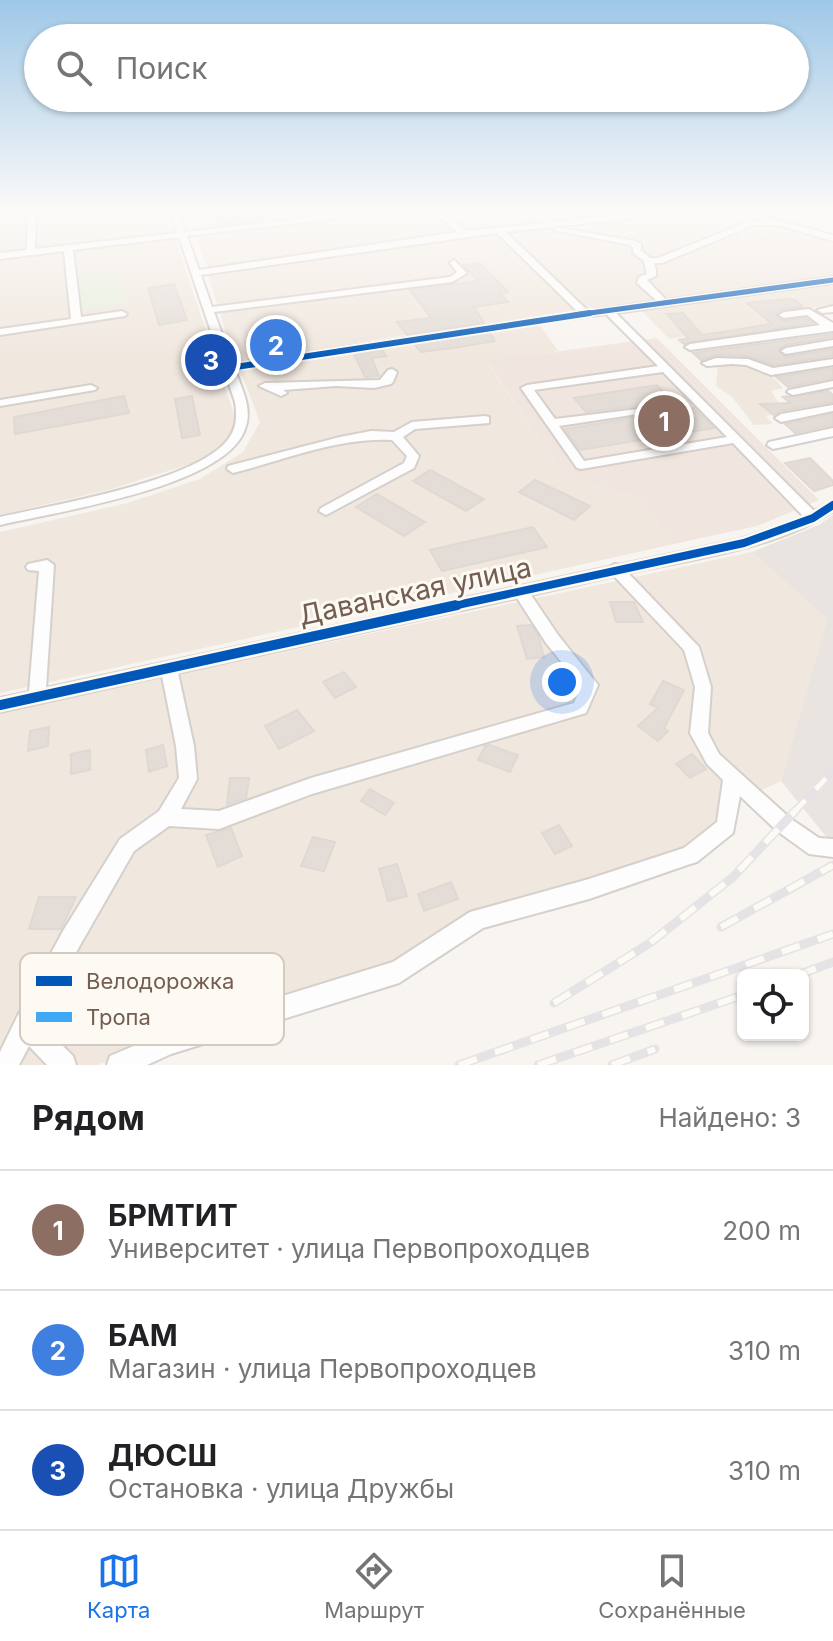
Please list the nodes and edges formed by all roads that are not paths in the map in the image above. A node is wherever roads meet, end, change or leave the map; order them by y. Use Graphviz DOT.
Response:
graph roads {
  1 [pos="648,260"];
  2 [pos="69,261"];
  3 [pos="192,261"];
  4 [pos="281,261"];
  5 [pos="531,261"];
  6 [pos="454,263"];
  7 [pos="196,273"];
  8 [pos="833,280"];
  9 [pos="664,303"];
  10 [pos="209,310"];
  11 [pos="609,311"];
  12 [pos="122,314"];
  13 [pos="586,314"];
  14 [pos="784,315"];
  15 [pos="76,321"];
  16 [pos="832,327"];
  17 [pos="0,332"];
  18 [pos="833,343"];
  19 [pos="690,347"];
  20 [pos="786,351"];
  21 [pos="833,362"];
  22 [pos="707,363"];
  23 [pos="801,367"];
  24 [pos="229,368"];
  25 [pos="666,368"];
  26 [pos="392,372"];
  27 [pos="830,387"];
  28 [pos="91,388"];
  29 [pos="793,392"];
  30 [pos="281,393"];
  31 [pos="0,403"];
  32 [pos="833,408"];
  33 [pos="651,409"];
  34 [pos="781,418"];
  35 [pos="485,420"];
  36 [pos="553,423"];
  37 [pos="833,432"];
  38 [pos="396,436"];
  39 [pos="737,439"];
  40 [pos="773,445"];
  41 [pos="233,469"];
  42 [pos="833,505"];
  43 [pos="326,511"];
  44 [pos="813,518"];
  45 [pos="0,521"];
  46 [pos="33,567"];
  47 [pos="615,569"];
  48 [pos="520,590"];
  49 [pos="168,667"];
  50 [pos="37,696"];
  51 [pos="0,705"];
  52 [pos="733,779"];
  53 [pos="166,817"];
  54 [pos="833,848"];
  55 [pos="64,953"];
  56 [pos="284,1008"];
  57 [pos="20,1036"];
  58 [pos="44,1045"];
  59 [pos="164,1045"];
  60 [pos="6,1065"];
  61 [pos="64,1065"];
  62 [pos="119,1065"];
  1 -- 9 [label="street"];
  2 -- 15 [label="street"];
  3 -- 7 [label="street"];
  4 -- 7 [label="street"];
  5 -- 13 [label="street"];
  6 -- 10 [label="street"];
  7 -- 10 [label="street"];
  8 -- 9 [label="street"];
  9 -- 11 [label="street"];
  10 -- 24 [label="street"];
  11 -- 13 [label="street"];
  11 -- 25 [label="street"];
  12 -- 15 [label="street"];
  13 -- 24 [label="street"];
  14 -- 16 [label="street"];
  15 -- 17 [label="street"];
  16 -- 19 [label="street"];
  18 -- 20 [label="street"];
  21 -- 23 [label="street"];
  22 -- 23 [label="street"];
  23 -- 27 [label="street"];
  24 -- 45 [label="street"];
  25 -- 36 [label="street"];
  25 -- 39 [label="street"];
  26 -- 30 [label="street"];
  27 -- 29 [label="street"];
  28 -- 31 [label="street"];
  32 -- 34 [label="street"];
  33 -- 36 [label="street"];
  35 -- 38 [label="street"];
  36 -- 39 [label="street"];
  37 -- 40 [label="street"];
  38 -- 41 [label="street"];
  38 -- 43 [label="street"];
  39 -- 44 [label="street"];
  42 -- 44 [label="street, Даванская улица"];
  44 -- 47 [label="street, Даванская улица"];
  46 -- 50 [label="street"];
  47 -- 48 [label="street, Даванская улица"];
  47 -- 52 [label="street"];
  48 -- 49 [label="street, Даванская улица"];
  48 -- 53 [label="street"];
  49 -- 50 [label="street, Даванская улица"];
  49 -- 53 [label="street"];
  50 -- 51 [label="street, Даванская улица"];
  52 -- 54 [label="street"];
  52 -- 56 [label="street"];
  53 -- 55 [label="street"];
  57 -- 60 [label="street"];
  58 -- 61 [label="street"];
  59 -- 62 [label="street"];
}
